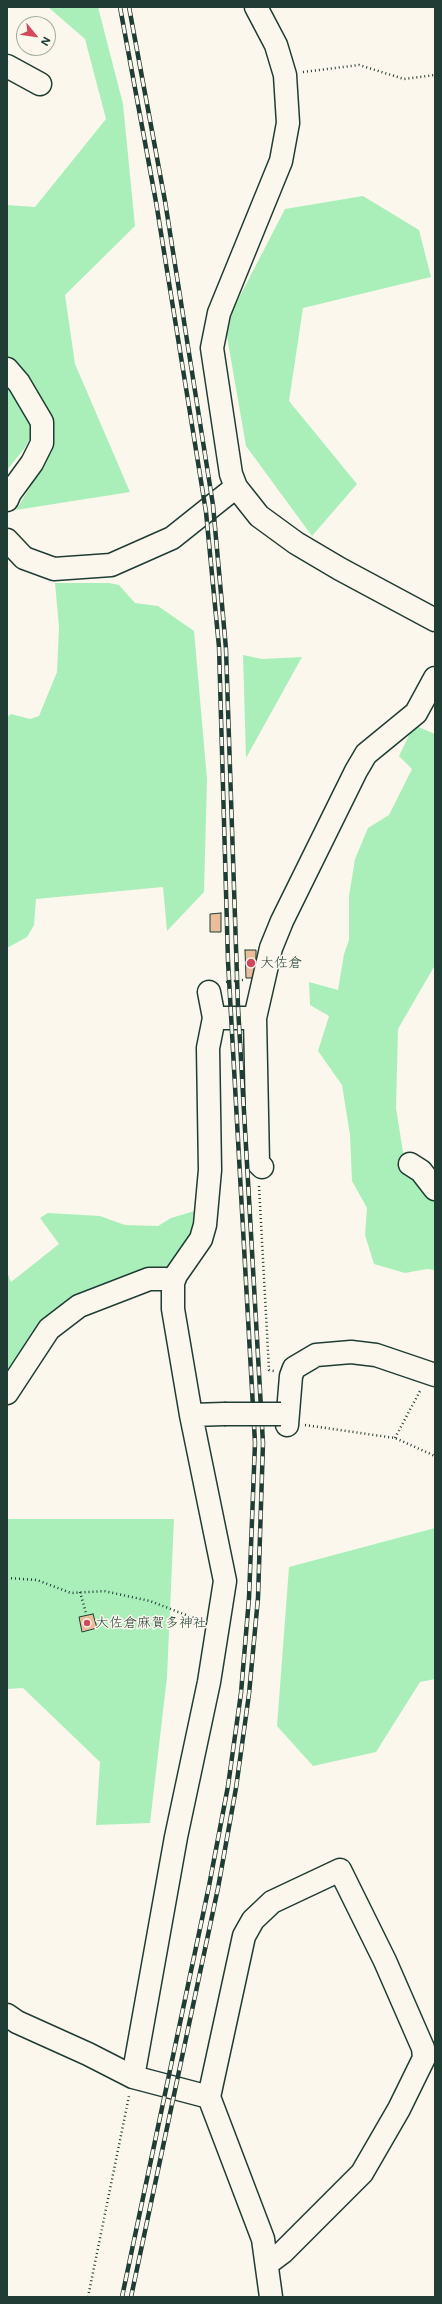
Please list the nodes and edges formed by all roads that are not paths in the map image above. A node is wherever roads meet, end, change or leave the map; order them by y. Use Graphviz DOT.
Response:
graph roads {
  1 [pos="256,7"];
  2 [pos="7,66"];
  3 [pos="40,84"];
  4 [pos="7,369"];
  5 [pos="236,487"];
  6 [pos="7,500"];
  7 [pos="7,540"];
  8 [pos="435,620"];
  9 [pos="435,678"];
  10 [pos="217,987"];
  11 [pos="214,1018"];
  12 [pos="255,1018"];
  13 [pos="410,1164"];
  14 [pos="260,1165"];
  15 [pos="435,1189"];
  16 [pos="173,1283"];
  17 [pos="432,1374"];
  18 [pos="7,1393"];
  19 [pos="191,1415"];
  20 [pos="7,2015"];
  21 [pos="429,2052"];
  22 [pos="133,2077"];
  23 [pos="210,2097"];
  24 [pos="267,2264"];
  25 [pos="271,2297"];
  1 -- 5 [label="street"];
  2 -- 3 [label="street"];
  4 -- 6 [label="street"];
  5 -- 7 [label="street"];
  5 -- 8 [label="street"];
  9 -- 12 [label="street"];
  10 -- 11 [label="street"];
  11 -- 12 [label="street"];
  11 -- 16 [label="street"];
  12 -- 14 [label="street"];
  13 -- 15 [label="street"];
  16 -- 18 [label="street"];
  16 -- 19 [label="street"];
  17 -- 19 [label="street, bridge"];
  19 -- 22 [label="street"];
  20 -- 22 [label="street"];
  21 -- 23 [label="street"];
  21 -- 24 [label="street"];
  22 -- 23 [label="street"];
  23 -- 24 [label="street"];
  24 -- 25 [label="street"];
}
